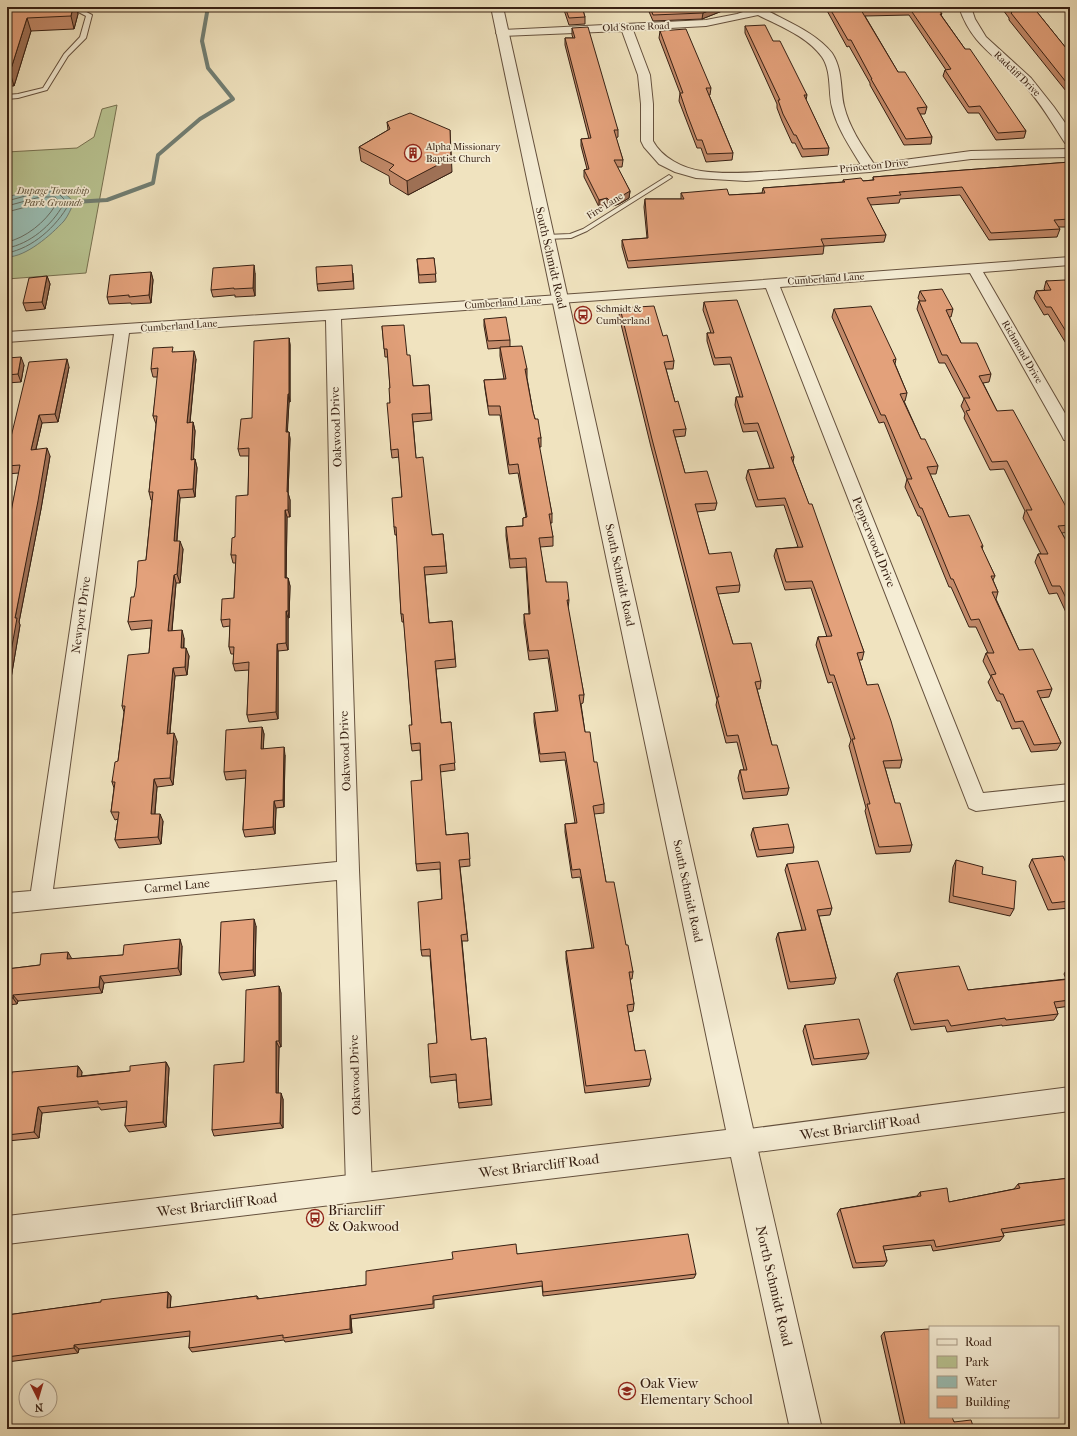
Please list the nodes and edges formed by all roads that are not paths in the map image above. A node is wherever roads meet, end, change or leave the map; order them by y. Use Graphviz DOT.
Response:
graph roads {
  1 [pos="72,7"];
  2 [pos="497,7"];
  3 [pos="965,7"];
  4 [pos="764,9"];
  5 [pos="626,27"];
  6 [pos="502,33"];
  7 [pos="7,97"];
  8 [pos="1070,140"];
  9 [pos="1070,154"];
  10 [pos="870,168"];
  11 [pos="680,169"];
  12 [pos="669,177"];
  13 [pos="546,238"];
  14 [pos="1070,261"];
  15 [pos="974,268"];
  16 [pos="771,283"];
  17 [pos="560,299"];
  18 [pos="333,314"];
  19 [pos="122,330"];
  20 [pos="7,337"];
  21 [pos="1070,436"];
  22 [pos="1070,792"];
  23 [pos="348,870"];
  24 [pos="41,899"];
  25 [pos="7,903"];
  26 [pos="1070,1098"];
  27 [pos="742,1142"];
  28 [pos="359,1188"];
  29 [pos="7,1230"];
  30 [pos="806,1429"];
  1 -- 7 [label="lane"];
  2 -- 6 [label="street, South Schmidt Road"];
  3 -- 8 [label="street, Radcliff Drive"];
  4 -- 5 [label="street, Old Stone Road"];
  4 -- 10 [label="street"];
  5 -- 6 [label="street, Old Stone Road"];
  5 -- 11 [label="street, Princeton Drive"];
  6 -- 13 [label="street, South Schmidt Road"];
  9 -- 10 [label="street, Princeton Drive"];
  10 -- 11 [label="street, Princeton Drive"];
  11 -- 12 [label="street"];
  12 -- 13 [label="lane, Fire Lane"];
  13 -- 17 [label="street, South Schmidt Road"];
  14 -- 15 [label="street, Cumberland Lane"];
  15 -- 16 [label="street, Cumberland Lane"];
  15 -- 21 [label="street, Richmond Drive"];
  16 -- 17 [label="street, Cumberland Lane"];
  16 -- 22 [label="street, Pepperwood Drive"];
  17 -- 18 [label="street, Cumberland Lane"];
  17 -- 27 [label="street, South Schmidt Road"];
  18 -- 19 [label="street, Cumberland Lane"];
  18 -- 23 [label="street, Oakwood Drive"];
  19 -- 20 [label="street, Cumberland Lane"];
  19 -- 24 [label="street, Newport Drive"];
  23 -- 24 [label="street, Carmel Lane"];
  23 -- 28 [label="street, Oakwood Drive"];
  24 -- 25 [label="street, Carmel Lane"];
  26 -- 27 [label="street, West Briarcliff Road"];
  27 -- 28 [label="street, West Briarcliff Road"];
  27 -- 30 [label="street, North Schmidt Road"];
  28 -- 29 [label="street, West Briarcliff Road"];
}
